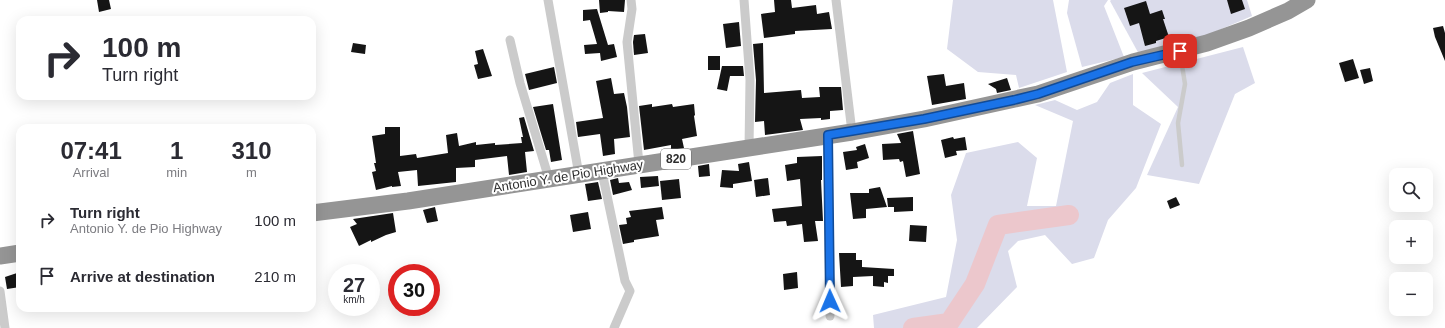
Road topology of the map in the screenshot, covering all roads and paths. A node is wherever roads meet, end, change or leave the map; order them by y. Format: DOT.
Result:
graph roads {
  1 [pos="548,0"];
  2 [pos="631,0"];
  3 [pos="744,0"];
  4 [pos="836,0"];
  5 [pos="1307,0"];
  6 [pos="510,40"];
  7 [pos="1180,51"];
  8 [pos="852,132"];
  9 [pos="828,135"];
  10 [pos="749,148"];
  11 [pos="639,164"];
  12 [pos="1182,165"];
  13 [pos="602,172"];
  14 [pos="579,175"];
  15 [pos="549,179"];
  16 [pos="316,212"];
  17 [pos="16,254"];
  18 [pos="0,256"];
  19 [pos="0,291"];
  20 [pos="830,316"];
  21 [pos="5,328"];
  22 [pos="614,328"];
  1 -- 14 [label="street"];
  2 -- 11 [label="street"];
  3 -- 10 [label="street"];
  4 -- 8 [label="street"];
  5 -- 7 [label="highway, Antonio Y. de Pio Highway / 820"];
  6 -- 15 [label="street"];
  7 -- 8 [label="highway, Antonio Y. de Pio Highway / 820"];
  7 -- 12 [label="lane"];
  8 -- 9 [label="highway, Antonio Y. de Pio Highway / 820"];
  9 -- 10 [label="highway, Antonio Y. de Pio Highway / 820"];
  9 -- 20 [label="street"];
  10 -- 11 [label="highway, Antonio Y. de Pio Highway / 820"];
  11 -- 13 [label="highway, Antonio Y. de Pio Highway / 820"];
  13 -- 14 [label="highway, Antonio Y. de Pio Highway / 820"];
  13 -- 22 [label="street"];
  14 -- 15 [label="highway, Antonio Y. de Pio Highway / 820"];
  15 -- 16 [label="highway, Antonio Y. de Pio Highway / 820"];
  17 -- 18 [label="highway"];
  19 -- 21 [label="street"];
}
